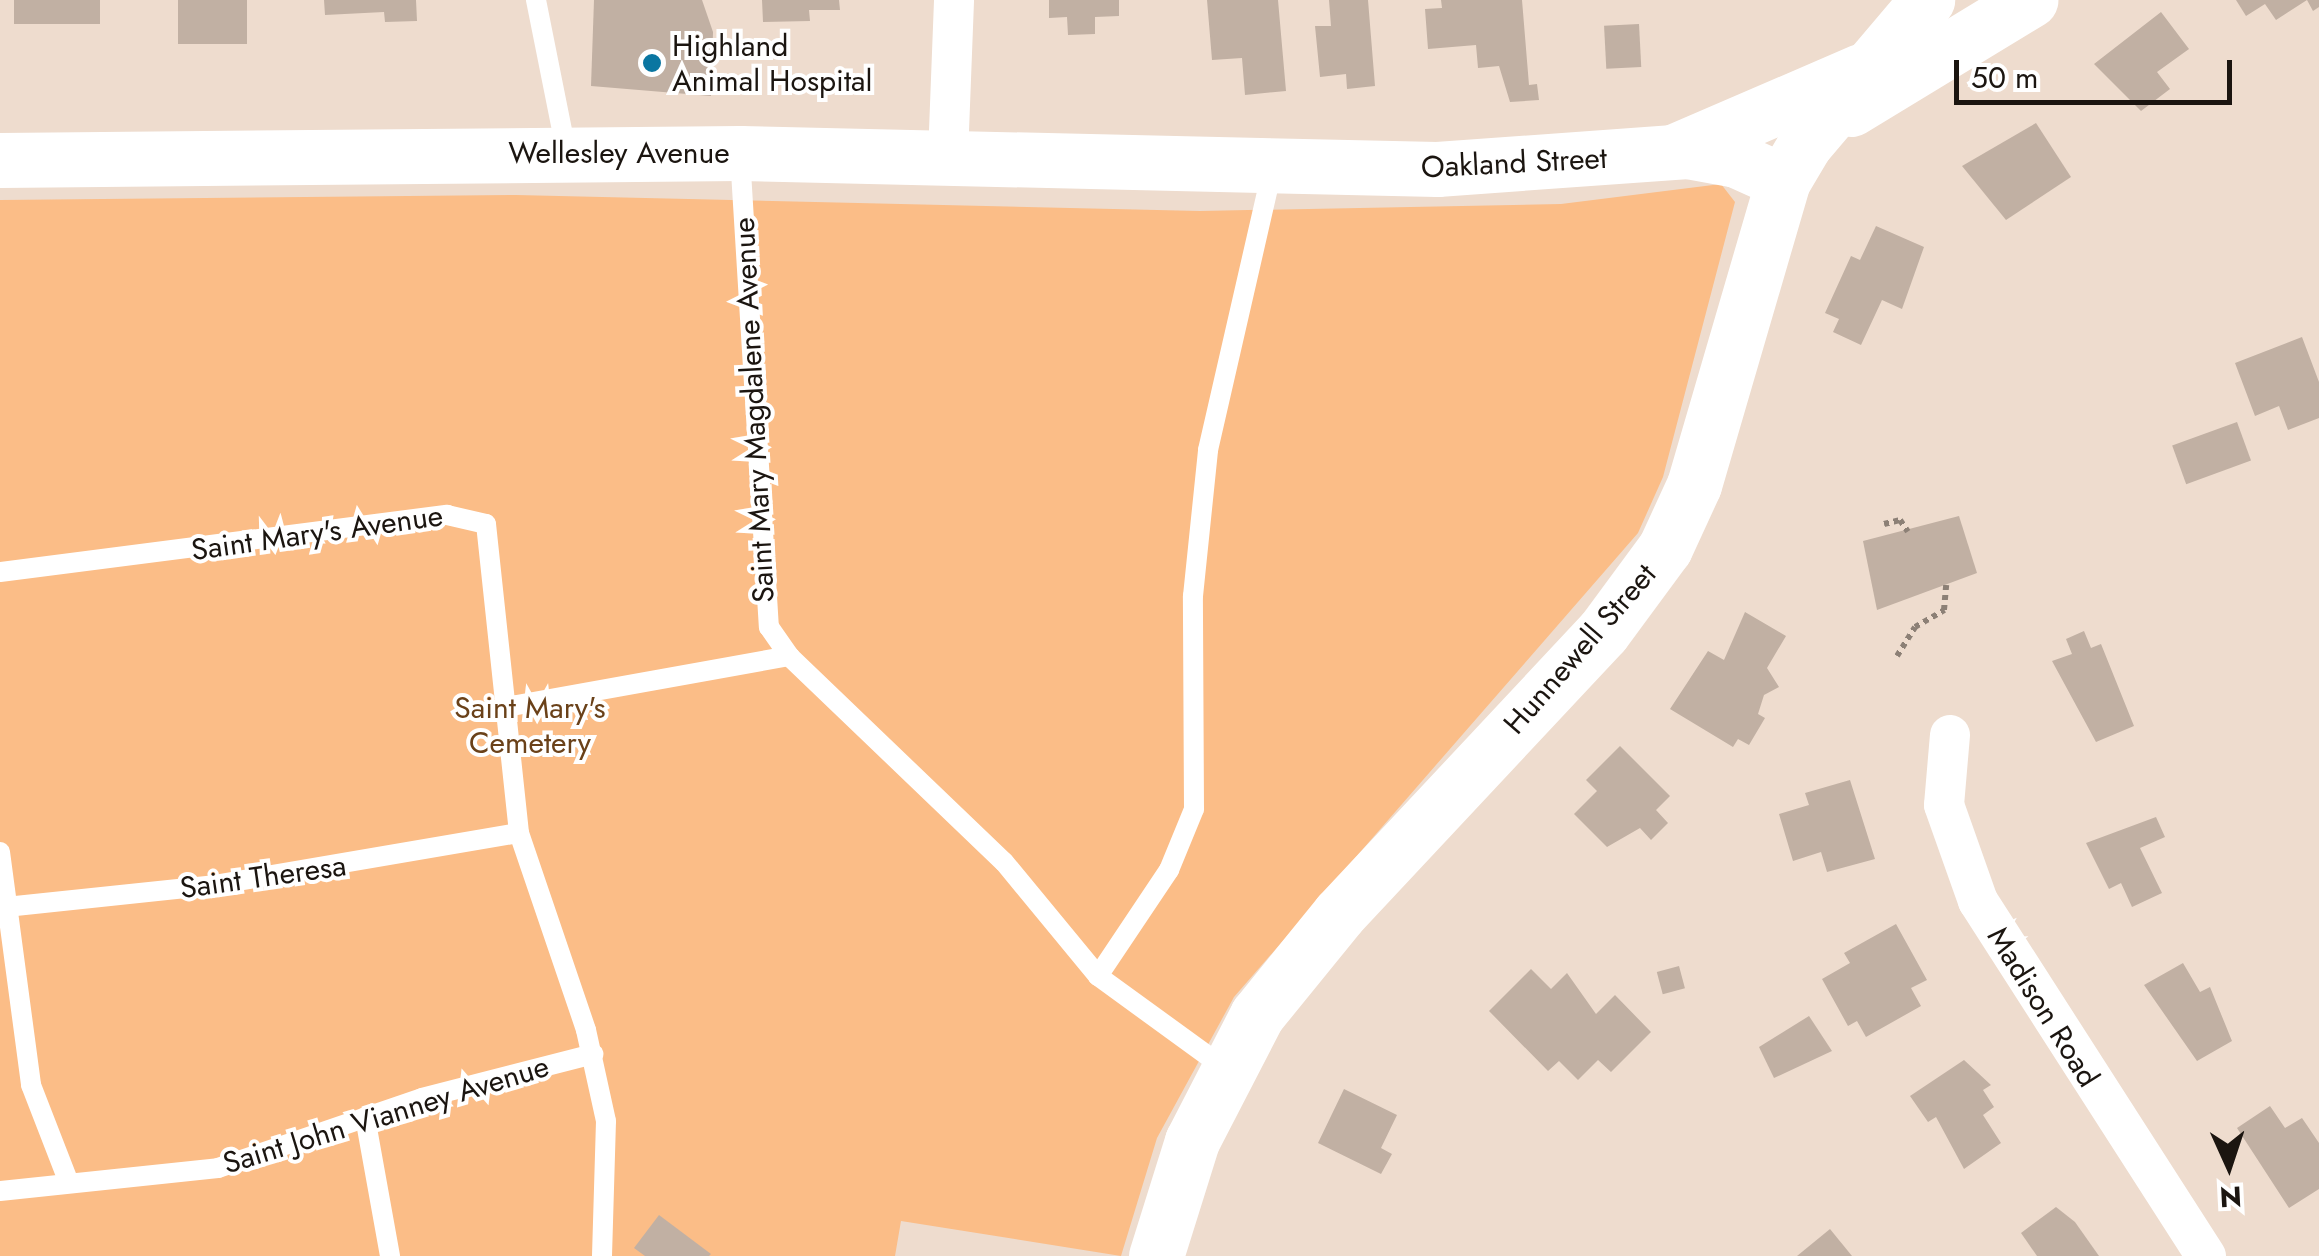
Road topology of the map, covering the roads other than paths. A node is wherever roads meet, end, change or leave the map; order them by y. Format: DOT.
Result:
graph roads {
  1 [pos="536,0"];
  2 [pos="954,0"];
  3 [pos="1927,0"];
  4 [pos="2030,0"];
  5 [pos="1868,68"];
  6 [pos="1818,128"];
  7 [pos="1675,151"];
  8 [pos="566,152"];
  9 [pos="740,153"];
  10 [pos="948,157"];
  11 [pos="0,160"];
  12 [pos="1256,167"];
  13 [pos="1783,180"];
  14 [pos="0,572"];
  15 [pos="789,656"];
  16 [pos="506,708"];
  17 [pos="1950,734"];
  18 [pos="518,833"];
  19 [pos="0,852"];
  20 [pos="6,906"];
  21 [pos="1098,976"];
  22 [pos="593,1054"];
  23 [pos="1226,1069"];
  24 [pos="365,1118"];
  25 [pos="69,1183"];
  26 [pos="0,1191"];
  27 [pos="390,1256"];
  28 [pos="602,1256"];
  29 [pos="1156,1256"];
  30 [pos="2206,1256"];
  1 -- 8 [label="lane"];
  2 -- 10 [label="street"];
  3 -- 5 [label="street, Hunnewell Street"];
  4 -- 6 [label="street"];
  5 -- 6 [label="street, Hunnewell Street"];
  5 -- 7 [label="street"];
  6 -- 13 [label="street, Hunnewell Street"];
  7 -- 12 [label="street, Oakland Street"];
  7 -- 13 [label="street, Oakland Street"];
  8 -- 9 [label="street, Wellesley Avenue"];
  8 -- 11 [label="street, Wellesley Avenue"];
  9 -- 10 [label="street, Wellesley Avenue"];
  9 -- 15 [label="lane, Saint Mary Magdalene Avenue"];
  10 -- 12 [label="street, Wellesley Avenue"];
  12 -- 21 [label="lane"];
  13 -- 23 [label="street, Hunnewell Street"];
  14 -- 16 [label="lane, Saint Mary's Avenue"];
  15 -- 16 [label="lane"];
  15 -- 21 [label="lane, Saint Mary Magdalene Avenue"];
  16 -- 18 [label="lane, Saint Mary's Avenue"];
  17 -- 30 [label="street, Madison Road"];
  18 -- 20 [label="lane, Saint Theresa"];
  18 -- 22 [label="lane, Saint Mary's Avenue"];
  19 -- 20 [label="lane"];
  20 -- 25 [label="lane"];
  21 -- 23 [label="lane, Saint Mary Magdalene Avenue"];
  22 -- 24 [label="lane, Saint John Vianney Avenue"];
  22 -- 28 [label="lane, Saint Mary's Avenue"];
  23 -- 29 [label="street, Hunnewell Street"];
  24 -- 25 [label="lane, Saint John Vianney Avenue"];
  24 -- 27 [label="lane"];
  25 -- 26 [label="lane, Saint John Vianney Avenue"];
}
